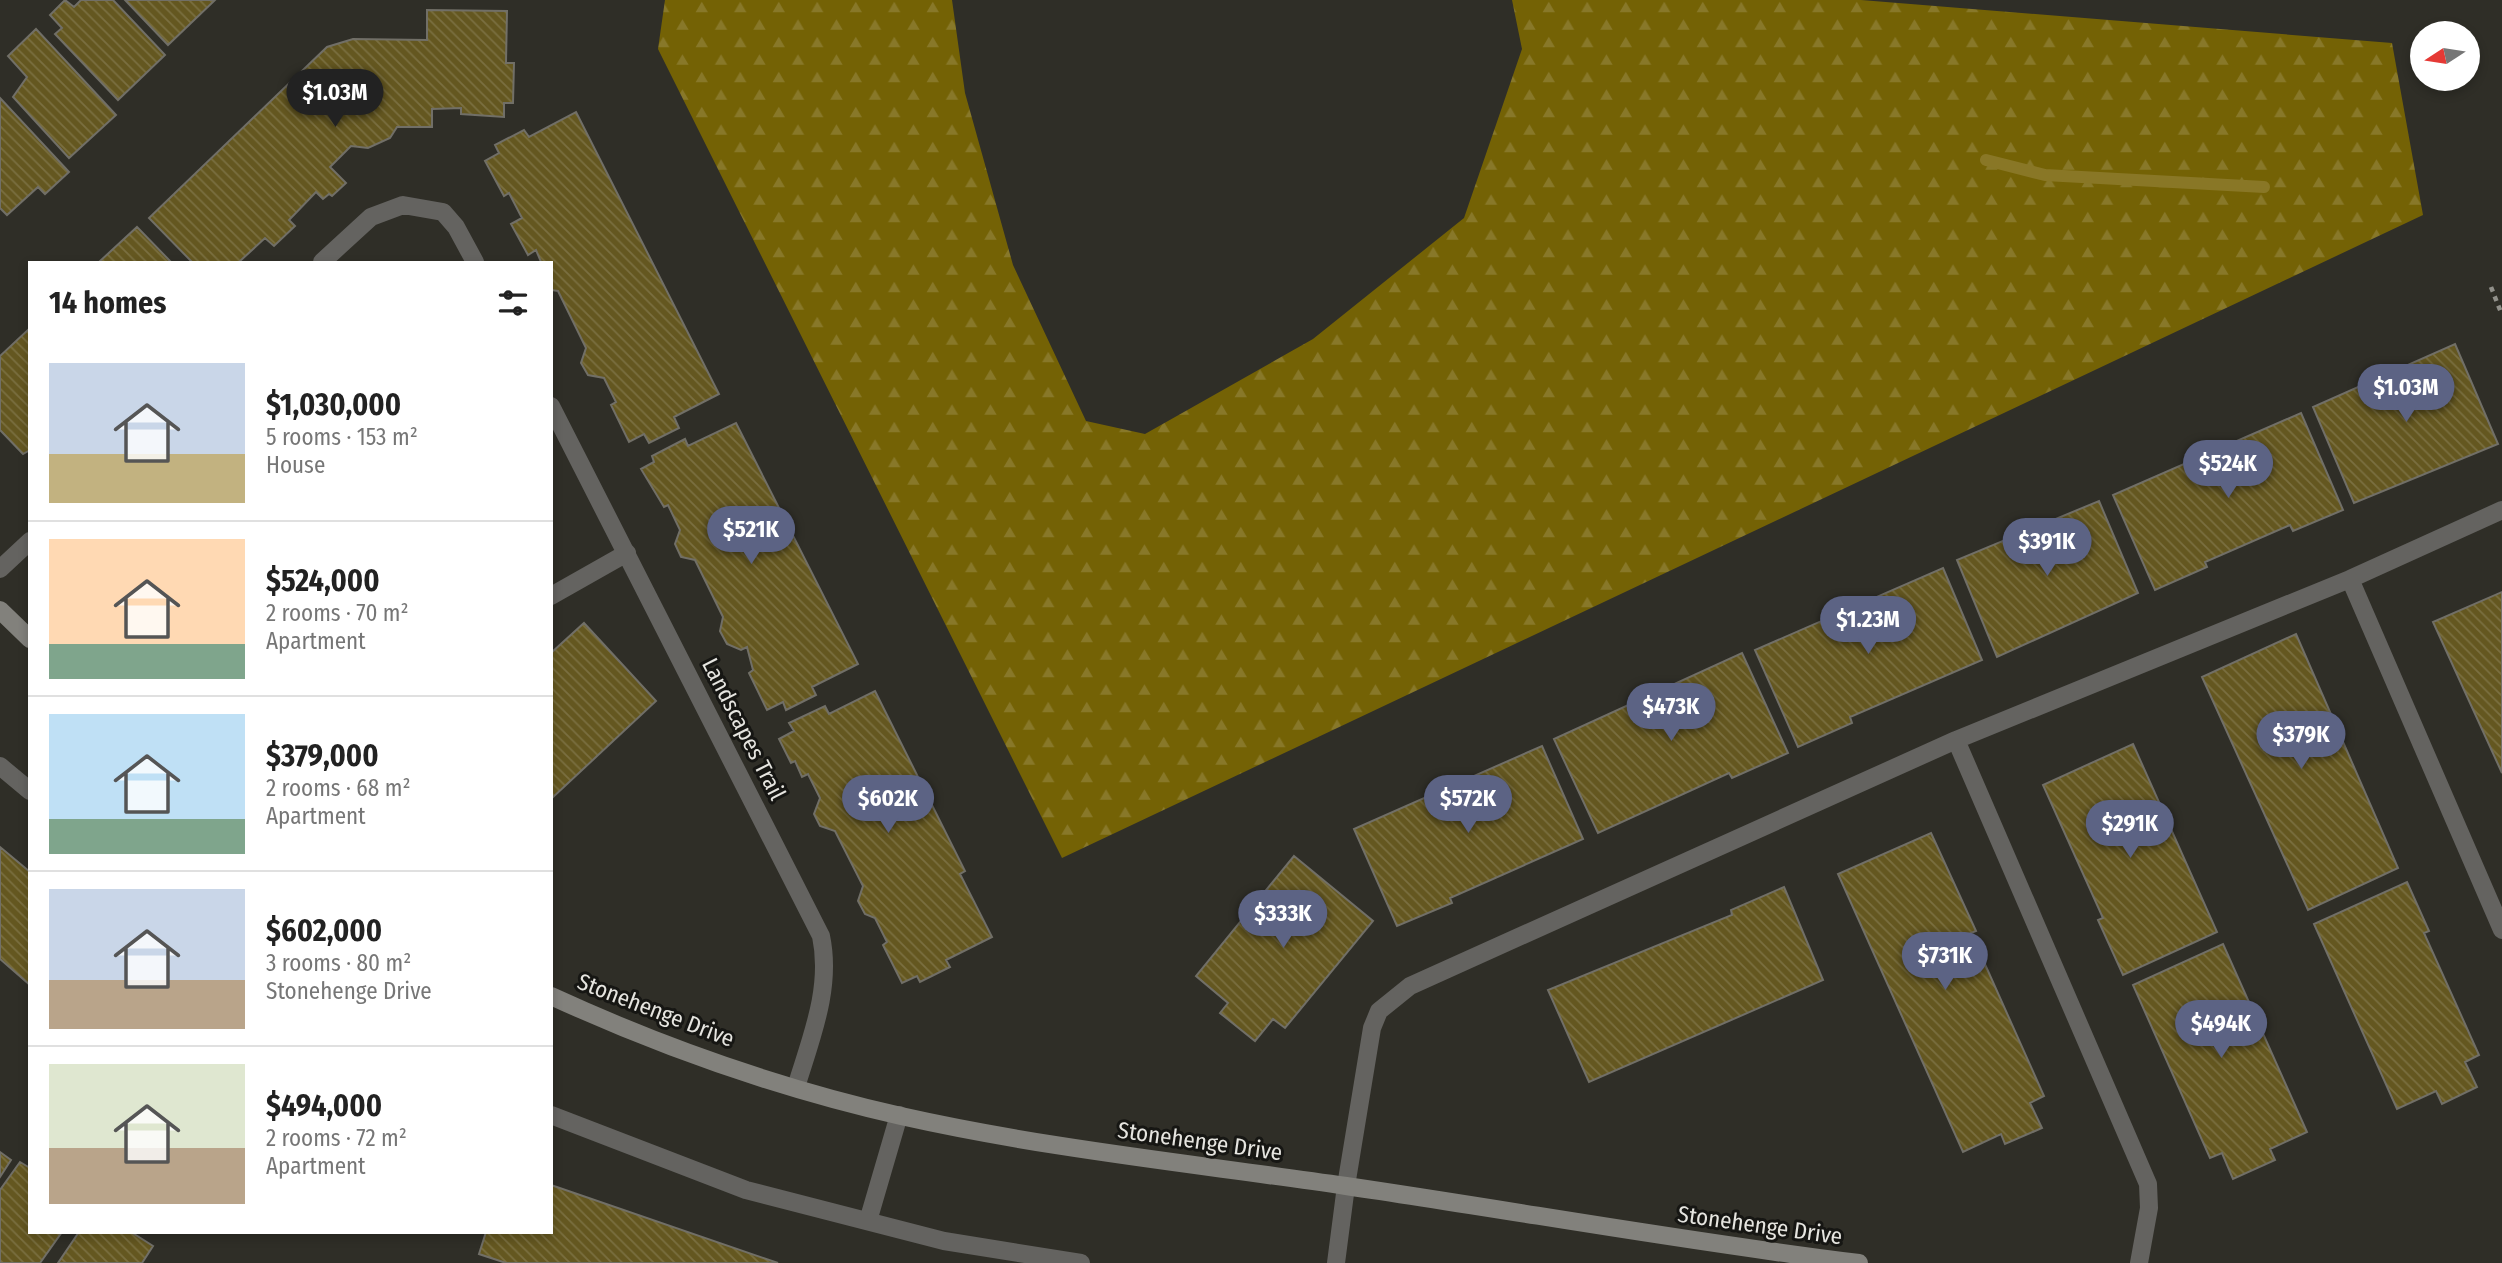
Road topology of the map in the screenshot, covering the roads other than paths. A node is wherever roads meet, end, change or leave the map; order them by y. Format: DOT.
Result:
graph roads {
  1 [pos="323,261"];
  2 [pos="474,261"];
  3 [pos="553,410"];
  4 [pos="2502,510"];
  5 [pos="28,543"];
  6 [pos="627,553"];
  7 [pos="0,569"];
  8 [pos="2350,579"];
  9 [pos="553,595"];
  10 [pos="0,610"];
  11 [pos="28,637"];
  12 [pos="1956,740"];
  13 [pos="0,766"];
  14 [pos="28,789"];
  15 [pos="2502,930"];
  16 [pos="553,997"];
  17 [pos="796,1087"];
  18 [pos="899,1115"];
  19 [pos="553,1116"];
  20 [pos="1346,1186"];
  21 [pos="868,1221"];
  22 [pos="1081,1263"];
  23 [pos="1336,1263"];
  24 [pos="1859,1263"];
  25 [pos="2138,1263"];
  1 -- 2 [label="street"];
  3 -- 6 [label="street, Landscapes Trail"];
  4 -- 8 [label="street"];
  5 -- 7 [label="street"];
  6 -- 9 [label="street"];
  6 -- 17 [label="street, Landscapes Trail"];
  8 -- 12 [label="street"];
  8 -- 15 [label="street"];
  10 -- 11 [label="street"];
  12 -- 20 [label="street"];
  12 -- 25 [label="street"];
  13 -- 14 [label="street"];
  16 -- 17 [label="street, Stonehenge Drive"];
  17 -- 18 [label="street, Stonehenge Drive"];
  18 -- 20 [label="street, Stonehenge Drive"];
  18 -- 21 [label="street"];
  19 -- 21 [label="street"];
  20 -- 23 [label="street"];
  20 -- 24 [label="street, Stonehenge Drive"];
  21 -- 22 [label="street"];
}
